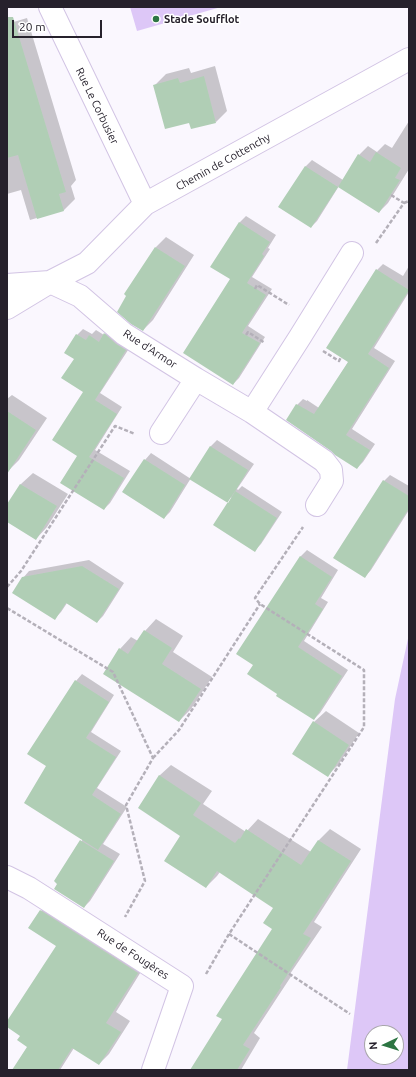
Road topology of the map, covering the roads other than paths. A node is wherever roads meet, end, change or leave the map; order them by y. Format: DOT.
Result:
graph roads {
  1 [pos="50,7"];
  2 [pos="409,59"];
  3 [pos="145,204"];
  4 [pos="352,253"];
  5 [pos="50,282"];
  6 [pos="7,285"];
  7 [pos="7,308"];
  8 [pos="196,379"];
  9 [pos="252,412"];
  10 [pos="161,434"];
  11 [pos="317,505"];
  12 [pos="7,877"];
  13 [pos="153,1070"];
  1 -- 3 [label="street, Rue Le Corbusier"];
  2 -- 3 [label="street, Chemin de Cottenchy"];
  3 -- 5 [label="street, Chemin de Cottenchy"];
  4 -- 9 [label="street"];
  5 -- 6 [label="street, Chemin de Cottenchy"];
  5 -- 7 [label="street, Chemin de Cottenchy"];
  5 -- 8 [label="street, Rue d'Armor"];
  8 -- 9 [label="street, Rue d'Armor"];
  8 -- 10 [label="street"];
  9 -- 11 [label="street, Rue d'Armor"];
  12 -- 13 [label="street, Rue de Fougères"];
}
